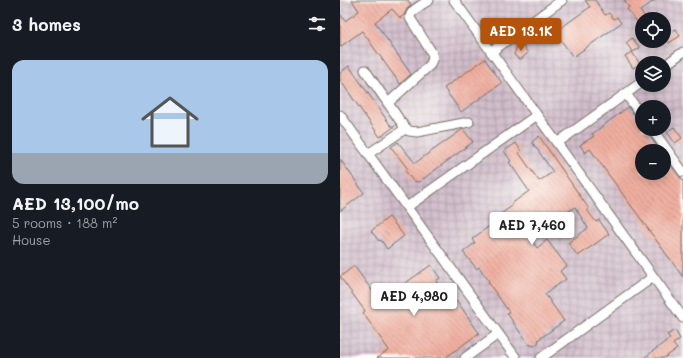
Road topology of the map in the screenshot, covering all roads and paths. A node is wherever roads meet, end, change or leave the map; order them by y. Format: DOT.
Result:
graph roads {
  1 [pos="429,0"];
  2 [pos="454,0"];
  3 [pos="562,0"];
  4 [pos="491,52"];
  5 [pos="683,52"];
  6 [pos="671,61"];
  7 [pos="365,70"];
  8 [pos="635,87"];
  9 [pos="626,94"];
  10 [pos="388,103"];
  11 [pos="635,106"];
  12 [pos="340,115"];
  13 [pos="537,115"];
  14 [pos="469,122"];
  15 [pos="405,129"];
  16 [pos="657,136"];
  17 [pos="557,143"];
  18 [pos="368,154"];
  19 [pos="683,172"];
  20 [pos="406,207"];
  21 [pos="653,277"];
  22 [pos="683,318"];
  23 [pos="498,334"];
  24 [pos="465,358"];
  25 [pos="516,358"];
  26 [pos="541,358"];
  1 -- 10 [label="lane"];
  2 -- 4 [label="lane"];
  3 -- 4 [label="lane"];
  4 -- 13 [label="lane"];
  5 -- 6 [label="lane"];
  7 -- 10 [label="lane"];
  8 -- 9 [label="lane"];
  9 -- 11 [label="lane"];
  9 -- 17 [label="lane"];
  10 -- 15 [label="lane"];
  12 -- 18 [label="lane"];
  13 -- 17 [label="lane"];
  13 -- 20 [label="lane"];
  14 -- 15 [label="lane"];
  15 -- 18 [label="lane"];
  16 -- 19 [label="lane"];
  17 -- 21 [label="lane"];
  18 -- 20 [label="lane"];
  20 -- 23 [label="lane"];
  21 -- 22 [label="lane"];
  21 -- 26 [label="lane"];
  23 -- 24 [label="lane"];
  23 -- 25 [label="lane"];
}
